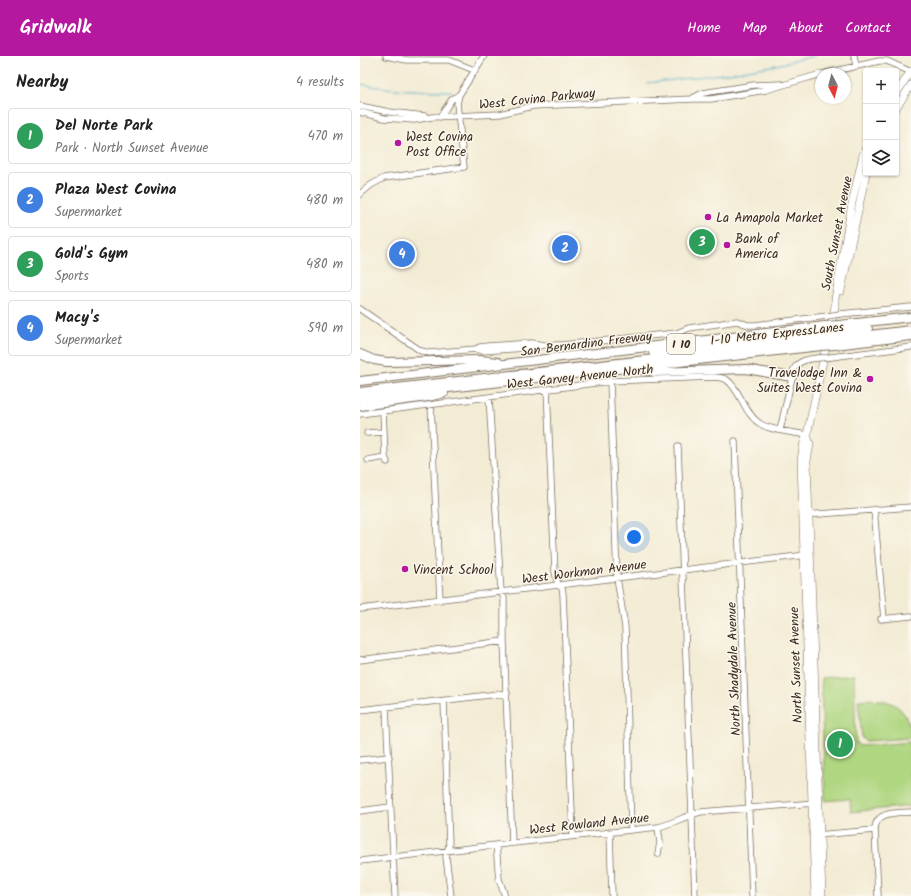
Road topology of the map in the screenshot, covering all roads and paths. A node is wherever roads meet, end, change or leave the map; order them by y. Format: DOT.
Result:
graph roads {
  1 [pos="386,56"];
  2 [pos="484,56"];
  3 [pos="854,56"];
  4 [pos="408,58"];
  5 [pos="856,66"];
  6 [pos="848,68"];
  7 [pos="474,70"];
  8 [pos="911,72"];
  9 [pos="815,76"];
  10 [pos="778,84"];
  11 [pos="785,84"];
  12 [pos="754,85"];
  13 [pos="911,85"];
  14 [pos="766,90"];
  15 [pos="899,90"];
  16 [pos="459,95"];
  17 [pos="718,98"];
  18 [pos="693,99"];
  19 [pos="899,104"];
  20 [pos="360,106"];
  21 [pos="360,112"];
  22 [pos="458,116"];
  23 [pos="432,117"];
  24 [pos="440,117"];
  25 [pos="863,155"];
  26 [pos="865,176"];
  27 [pos="360,194"];
  28 [pos="836,306"];
  29 [pos="911,307"];
  30 [pos="360,310"];
  31 [pos="911,317"];
  32 [pos="911,324"];
  33 [pos="911,330"];
  34 [pos="830,335"];
  35 [pos="911,336"];
  36 [pos="911,347"];
  37 [pos="360,354"];
  38 [pos="506,364"];
  39 [pos="632,367"];
  40 [pos="792,377"];
  41 [pos="360,381"];
  42 [pos="610,382"];
  43 [pos="481,384"];
  44 [pos="360,385"];
  45 [pos="548,389"];
  46 [pos="360,392"];
  47 [pos="489,397"];
  48 [pos="360,398"];
  49 [pos="431,405"];
  50 [pos="360,406"];
  51 [pos="383,411"];
  52 [pos="360,414"];
  53 [pos="780,430"];
  54 [pos="384,432"];
  55 [pos="367,433"];
  56 [pos="808,435"];
  57 [pos="735,441"];
  58 [pos="678,446"];
  59 [pos="368,460"];
  60 [pos="911,507"];
  61 [pos="874,510"];
  62 [pos="805,516"];
  63 [pos="807,555"];
  64 [pos="739,563"];
  65 [pos="682,570"];
  66 [pos="618,578"];
  67 [pos="558,585"];
  68 [pos="500,592"];
  69 [pos="440,600"];
  70 [pos="360,609"];
  71 [pos="911,616"];
  72 [pos="504,641"];
  73 [pos="360,660"];
  74 [pos="507,693"];
  75 [pos="444,701"];
  76 [pos="386,708"];
  77 [pos="360,710"];
  78 [pos="389,757"];
  79 [pos="360,760"];
  80 [pos="816,802"];
  81 [pos="390,807"];
  82 [pos="750,808"];
  83 [pos="360,811"];
  84 [pos="911,812"];
  85 [pos="692,814"];
  86 [pos="658,827"];
  87 [pos="631,830"];
  88 [pos="875,830"];
  89 [pos="610,832"];
  90 [pos="817,835"];
  91 [pos="573,836"];
  92 [pos="512,843"];
  93 [pos="496,845"];
  94 [pos="448,851"];
  95 [pos="658,854"];
  96 [pos="393,857"];
  97 [pos="360,862"];
  98 [pos="395,896"];
  99 [pos="451,896"];
  100 [pos="505,896"];
  101 [pos="612,896"];
  102 [pos="695,896"];
  103 [pos="752,896"];
  104 [pos="815,896"];
  105 [pos="822,896"];
  106 [pos="878,896"];
  1 -- 4 [label="street"];
  2 -- 7 [label="street"];
  3 -- 5 [label="street"];
  4 -- 7 [label="street"];
  5 -- 6 [label="street, West Covina Parkway"];
  5 -- 8 [label="street, West Covina Parkway"];
  7 -- 16 [label="street"];
  8 -- 15 [label="main road"];
  9 -- 11 [label="street, West Covina Parkway"];
  10 -- 11 [label="street, West Covina Parkway"];
  10 -- 12 [label="street, West Covina Parkway"];
  10 -- 14 [label="street"];
  11 -- 14 [label="street, West Covina Parkway"];
  12 -- 17 [label="street"];
  12 -- 18 [label="street, West Covina Parkway"];
  13 -- 19 [label="main road"];
  14 -- 17 [label="street, West Covina Parkway"];
  16 -- 22 [label="street"];
  16 -- 24 [label="street"];
  17 -- 18 [label="street, West Covina Parkway"];
  18 -- 22 [label="street, West Covina Parkway"];
  20 -- 23 [label="street, West Covina Parkway"];
  21 -- 23 [label="street, West Covina Parkway"];
  22 -- 24 [label="street, West Covina Parkway"];
  22 -- 27 [label="street"];
  23 -- 24 [label="street, West Covina Parkway"];
  25 -- 28 [label="main road, South Sunset Avenue"];
  26 -- 28 [label="main road, South Sunset Avenue"];
  28 -- 34 [label="main road, North Sunset Avenue"];
  29 -- 30 [label="street, bridge"];
  31 -- 34 [label="highway, San Bernardino Freeway / I 10"];
  32 -- 34 [label="highway, I-10 Metro ExpressLanes"];
  33 -- 34 [label="highway, I-10 Metro ExpressLanes"];
  34 -- 35 [label="highway, San Bernardino Freeway / I 10"];
  34 -- 38 [label="highway, San Bernardino Freeway / I 10"];
  34 -- 39 [label="highway, San Bernardino Freeway / I 10"];
  34 -- 44 [label="highway, I-10 Metro ExpressLanes"];
  34 -- 46 [label="highway, I-10 Metro ExpressLanes"];
  34 -- 56 [label="main road, North Sunset Avenue"];
  36 -- 40 [label="street, bridge"];
  37 -- 38 [label="highway"];
  38 -- 41 [label="highway, San Bernardino Freeway / I 10"];
  39 -- 40 [label="highway"];
  39 -- 43 [label="highway, San Bernardino Freeway / I 10"];
  40 -- 53 [label="street"];
  42 -- 45 [label="street, West Garvey Avenue North"];
  42 -- 53 [label="street, West Garvey Avenue North"];
  42 -- 66 [label="street"];
  43 -- 48 [label="highway, San Bernardino Freeway / I 10"];
  43 -- 50 [label="highway"];
  45 -- 47 [label="street, West Garvey Avenue North"];
  45 -- 67 [label="street"];
  47 -- 49 [label="street, West Garvey Avenue North"];
  47 -- 68 [label="street"];
  49 -- 51 [label="street, West Garvey Avenue North"];
  49 -- 69 [label="street"];
  51 -- 52 [label="street, West Garvey Avenue North"];
  51 -- 54 [label="street"];
  53 -- 56 [label="street, West Garvey Avenue North"];
  54 -- 55 [label="street"];
  54 -- 59 [label="street"];
  56 -- 62 [label="main road, North Sunset Avenue"];
  57 -- 64 [label="street, North Shadydale Avenue"];
  58 -- 65 [label="street"];
  60 -- 61 [label="street"];
  61 -- 62 [label="street"];
  61 -- 71 [label="street"];
  62 -- 63 [label="main road, North Sunset Avenue"];
  63 -- 64 [label="street, West Workman Avenue"];
  63 -- 80 [label="main road, North Sunset Avenue"];
  64 -- 65 [label="street, West Workman Avenue"];
  64 -- 82 [label="street, North Shadydale Avenue"];
  65 -- 66 [label="street, West Workman Avenue"];
  65 -- 85 [label="street"];
  66 -- 67 [label="street, West Workman Avenue"];
  66 -- 87 [label="street"];
  67 -- 68 [label="street, West Workman Avenue"];
  67 -- 91 [label="street"];
  68 -- 69 [label="street, West Workman Avenue"];
  68 -- 72 [label="street"];
  69 -- 70 [label="street, West Workman Avenue"];
  72 -- 73 [label="street"];
  72 -- 74 [label="street"];
  74 -- 75 [label="street"];
  74 -- 92 [label="street"];
  75 -- 76 [label="street"];
  75 -- 94 [label="street"];
  76 -- 77 [label="street"];
  76 -- 78 [label="street"];
  78 -- 79 [label="street"];
  78 -- 81 [label="street"];
  80 -- 82 [label="street, West Rowland Avenue"];
  80 -- 90 [label="main road, North Sunset Avenue"];
  81 -- 83 [label="street"];
  81 -- 96 [label="street"];
  82 -- 85 [label="street, West Rowland Avenue"];
  82 -- 103 [label="street, North Shadydale Avenue"];
  84 -- 88 [label="street"];
  85 -- 86 [label="street, West Rowland Avenue"];
  85 -- 102 [label="street"];
  86 -- 87 [label="street, West Rowland Avenue"];
  86 -- 95 [label="street"];
  87 -- 89 [label="street, West Rowland Avenue"];
  88 -- 90 [label="street"];
  88 -- 106 [label="street"];
  89 -- 91 [label="street, West Rowland Avenue"];
  89 -- 101 [label="street"];
  90 -- 104 [label="main road, North Sunset Avenue"];
  90 -- 105 [label="main road, North Sunset Avenue"];
  91 -- 92 [label="street, West Rowland Avenue"];
  92 -- 93 [label="street, West Rowland Avenue"];
  93 -- 94 [label="street, West Rowland Avenue"];
  93 -- 100 [label="street"];
  94 -- 96 [label="street, West Rowland Avenue"];
  94 -- 99 [label="street"];
  96 -- 97 [label="street, West Rowland Avenue"];
  96 -- 98 [label="street"];
}
